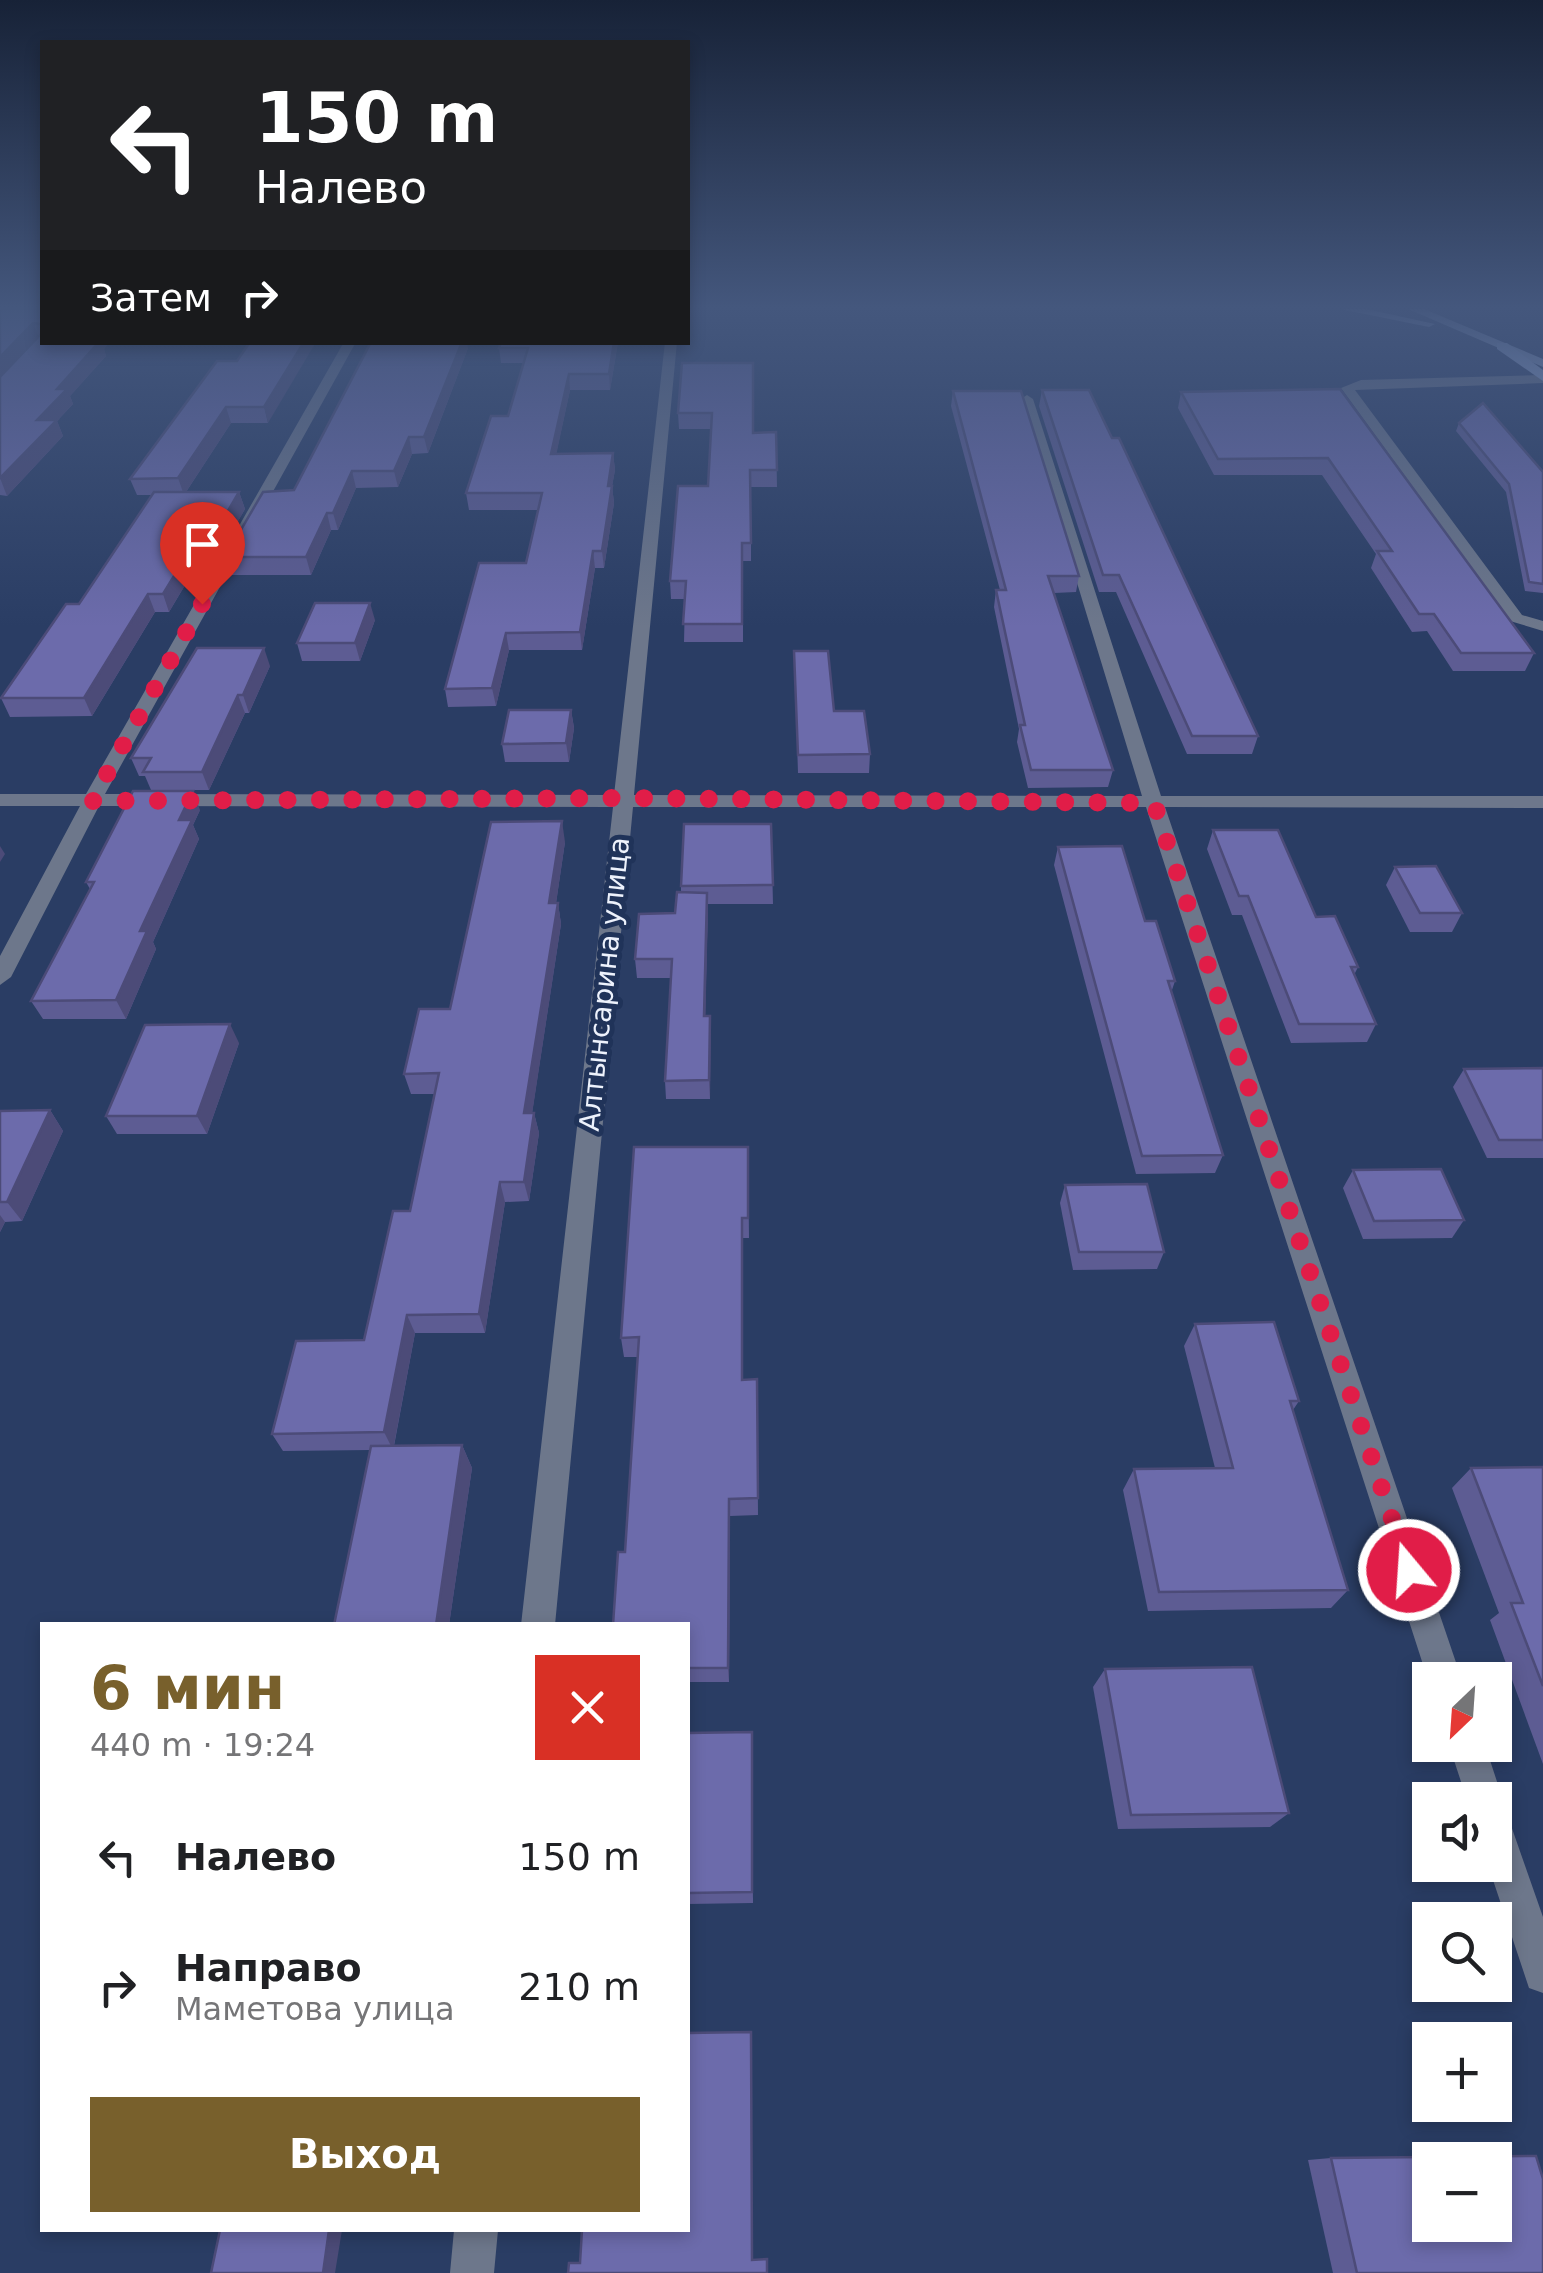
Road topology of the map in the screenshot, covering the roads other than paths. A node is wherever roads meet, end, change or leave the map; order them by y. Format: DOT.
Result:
graph roads {
  1 [pos="309,415"];
  2 [pos="663,415"];
  3 [pos="1032,415"];
  4 [pos="1368,415"];
  5 [pos="1543,626"];
  6 [pos="624,798"];
  7 [pos="0,800"];
  8 [pos="92,801"];
  9 [pos="1543,802"];
  10 [pos="1154,803"];
  11 [pos="0,977"];
  12 [pos="538,1622"];
  13 [pos="1439,1662"];
  14 [pos="1512,1881"];
  15 [pos="1543,1974"];
  16 [pos="476,2232"];
  17 [pos="472,2273"];
  1 -- 8 [label="street"];
  2 -- 6 [label="street, Алтынсарина улица"];
  3 -- 10 [label="street"];
  4 -- 5 [label="street"];
  6 -- 8 [label="street"];
  6 -- 10 [label="street"];
  6 -- 12 [label="street, Алтынсарина улица"];
  7 -- 8 [label="street"];
  8 -- 11 [label="street"];
  9 -- 10 [label="street"];
  10 -- 13 [label="street"];
  14 -- 15 [label="street"];
  16 -- 17 [label="street"];
}
